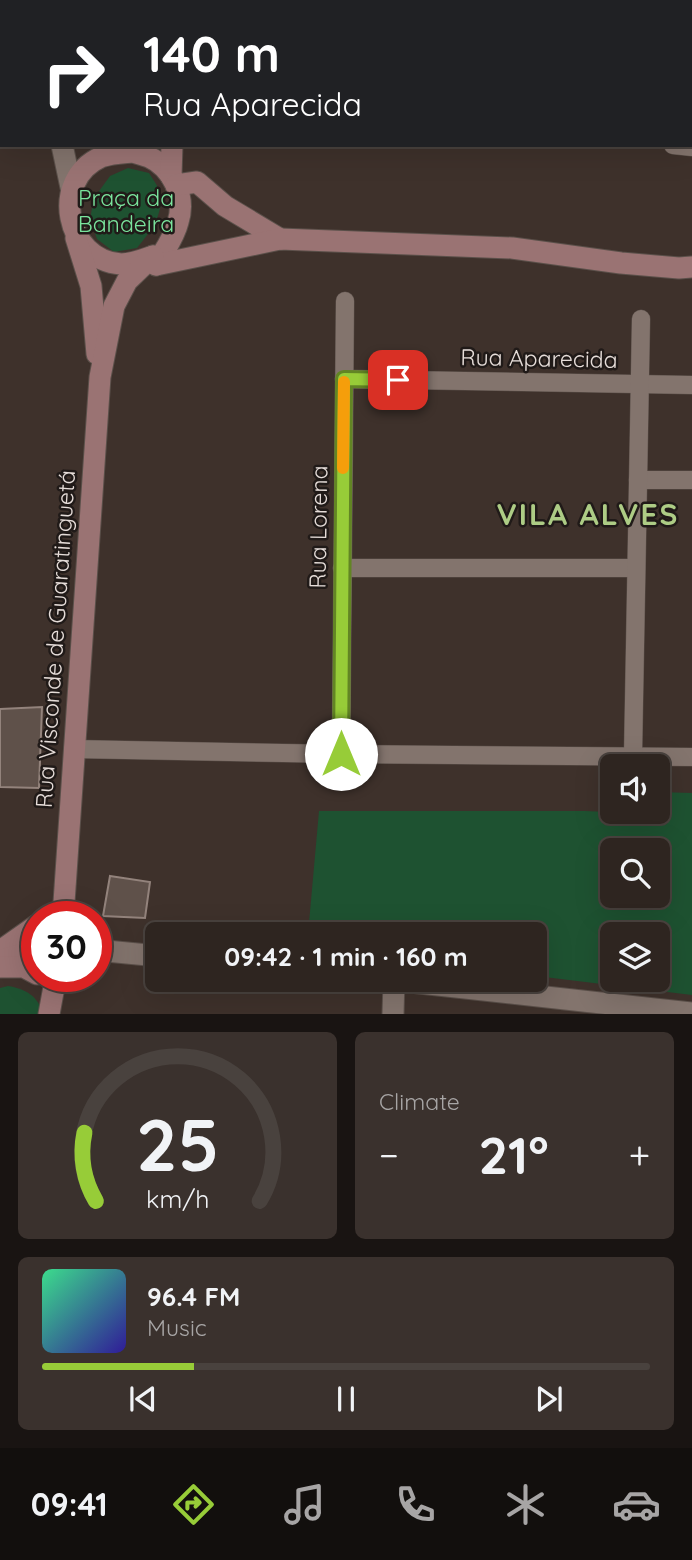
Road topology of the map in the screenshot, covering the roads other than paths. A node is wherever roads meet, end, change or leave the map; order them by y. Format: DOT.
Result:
graph roads {
  1 [pos="62,147"];
  2 [pos="172,147"];
  3 [pos="145,151"];
  4 [pos="103,152"];
  5 [pos="173,180"];
  6 [pos="72,192"];
  7 [pos="72,224"];
  8 [pos="280,239"];
  9 [pos="154,261"];
  10 [pos="685,267"];
  11 [pos="345,301"];
  12 [pos="641,319"];
  13 [pos="100,377"];
  14 [pos="344,379"];
  15 [pos="640,384"];
  16 [pos="692,385"];
  17 [pos="638,480"];
  18 [pos="692,480"];
  19 [pos="342,568"];
  20 [pos="636,568"];
  21 [pos="73,749"];
  22 [pos="341,754"];
  23 [pos="633,754"];
  24 [pos="600,756"];
  25 [pos="670,757"];
  26 [pos="692,757"];
  27 [pos="59,901"];
  28 [pos="21,936"];
  29 [pos="0,951"];
  30 [pos="112,952"];
  31 [pos="21,955"];
  32 [pos="145,955"];
  33 [pos="0,961"];
  34 [pos="0,967"];
  35 [pos="21,968"];
  36 [pos="49,992"];
  37 [pos="54,992"];
  38 [pos="393,992"];
  39 [pos="497,992"];
  40 [pos="50,1011"];
  41 [pos="678,1013"];
  42 [pos="393,1014"];
  1 -- 6 [label="street"];
  2 -- 5 [label="main road"];
  3 -- 4 [label="main road"];
  3 -- 5 [label="main road"];
  4 -- 6 [label="main road"];
  5 -- 8 [label="main road"];
  5 -- 9 [label="main road"];
  6 -- 7 [label="main road"];
  7 -- 9 [label="main road"];
  7 -- 13 [label="main road, Rua Visconde de Guaratinguetá"];
  8 -- 9 [label="main road"];
  8 -- 10 [label="main road"];
  9 -- 13 [label="main road, Rua Visconde de Guaratinguetá"];
  11 -- 14 [label="street, Rua Lorena"];
  12 -- 15 [label="street"];
  13 -- 21 [label="main road, Rua Visconde de Guaratinguetá"];
  14 -- 15 [label="street, Rua Aparecida"];
  14 -- 19 [label="street, Rua Lorena"];
  15 -- 16 [label="street, Rua Aparecida"];
  15 -- 17 [label="street"];
  17 -- 18 [label="street"];
  17 -- 20 [label="street"];
  19 -- 20 [label="street"];
  19 -- 22 [label="street, Rua Lorena"];
  20 -- 23 [label="street"];
  21 -- 22 [label="street"];
  21 -- 27 [label="main road, Rua Visconde de Guaratinguetá"];
  22 -- 24 [label="street"];
  25 -- 26 [label="street"];
  28 -- 29 [label="main road"];
  30 -- 32 [label="street"];
  31 -- 33 [label="main road"];
  34 -- 35 [label="main road"];
  36 -- 40 [label="main road"];
  37 -- 40 [label="main road"];
  38 -- 42 [label="street"];
  39 -- 41 [label="street"];
}
